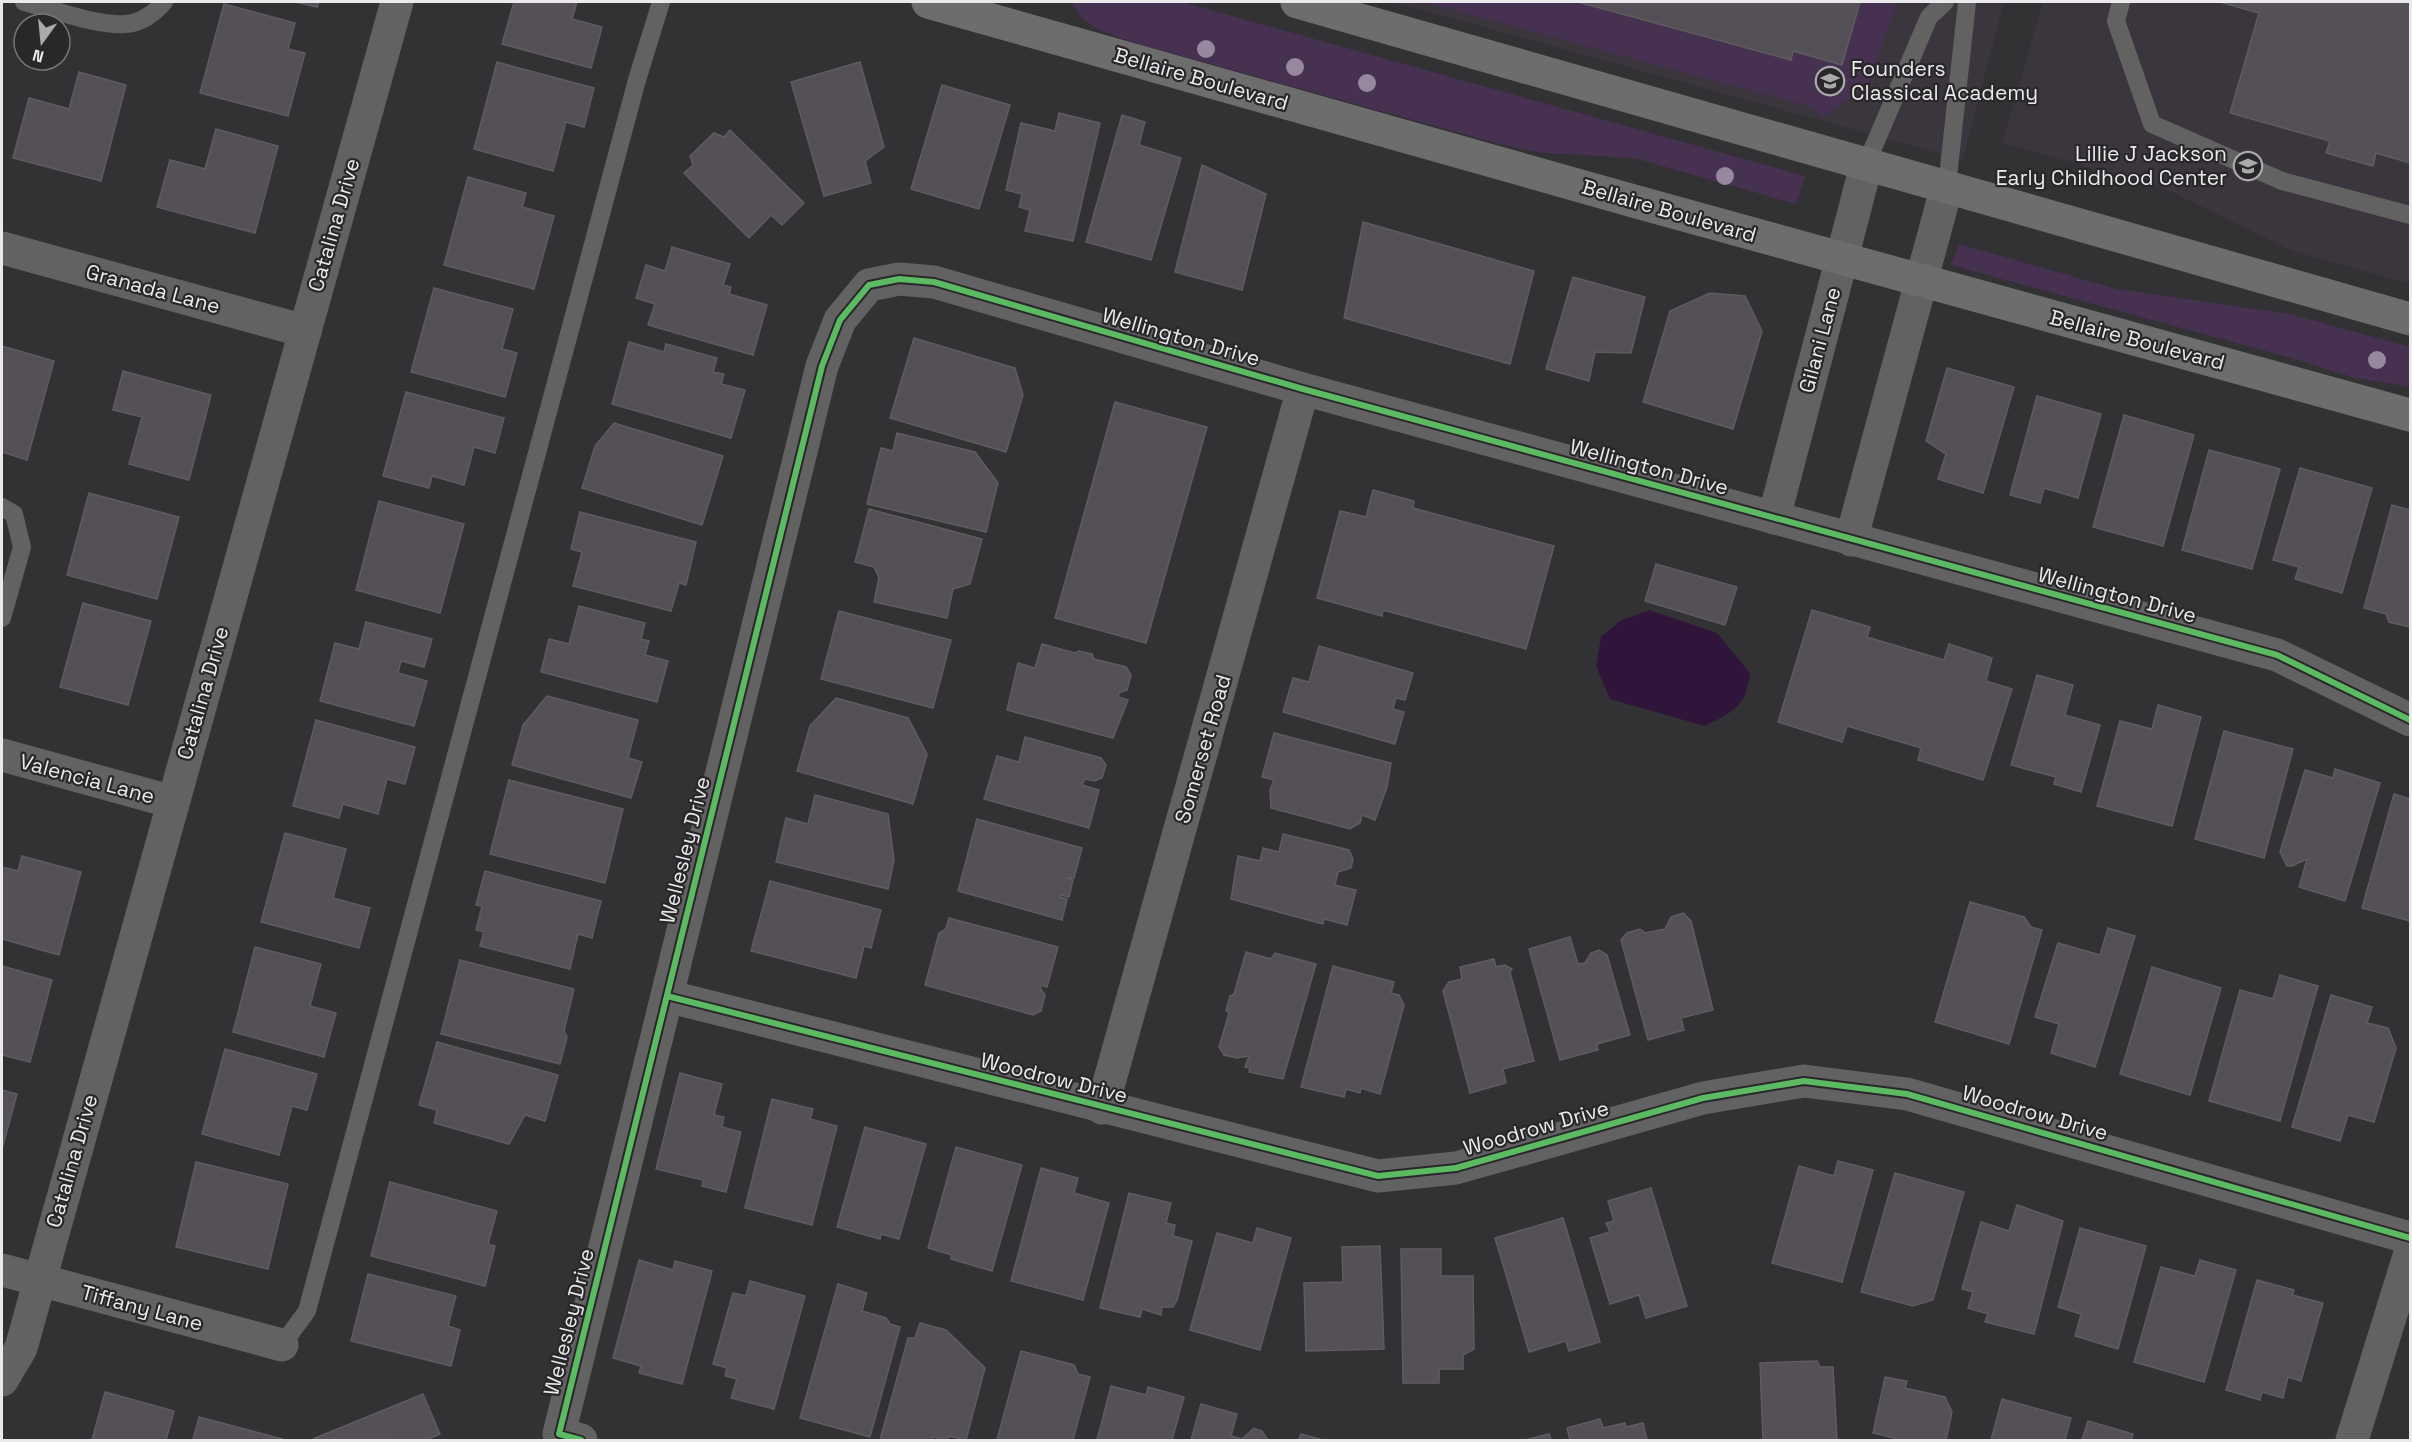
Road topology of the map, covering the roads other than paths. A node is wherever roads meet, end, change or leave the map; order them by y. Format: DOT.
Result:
graph roads {
  1 [pos="24,2"];
  2 [pos="164,2"];
  3 [pos="397,2"];
  4 [pos="661,2"];
  5 [pos="928,2"];
  6 [pos="1297,2"];
  7 [pos="1945,2"];
  8 [pos="1967,2"];
  9 [pos="2121,2"];
  10 [pos="1006,12"];
  11 [pos="1867,162"];
  12 [pos="1947,186"];
  13 [pos="2410,215"];
  14 [pos="2,248"];
  15 [pos="1841,259"];
  16 [pos="1921,281"];
  17 [pos="869,285"];
  18 [pos="2410,319"];
  19 [pos="305,331"];
  20 [pos="1303,389"];
  21 [pos="2410,415"];
  22 [pos="2,507"];
  23 [pos="1774,518"];
  24 [pos="1851,540"];
  25 [pos="2,618"];
  26 [pos="2410,720"];
  27 [pos="2,755"];
  28 [pos="173,802"];
  29 [pos="667,996"];
  30 [pos="1102,1108"];
  31 [pos="2410,1239"];
  32 [pos="2410,1253"];
  33 [pos="2,1270"];
  34 [pos="39,1280"];
  35 [pos="282,1345"];
  36 [pos="2,1380"];
  37 [pos="570,1437"];
  38 [pos="2352,1440"];
  1 -- 2 [label="lane"];
  3 -- 19 [label="street, Catalina Drive"];
  4 -- 35 [label="lane"];
  5 -- 10 [label="main road, Bellaire Boulevard"];
  6 -- 11 [label="main road"];
  7 -- 11 [label="lane"];
  8 -- 12 [label="lane"];
  9 -- 13 [label="lane"];
  10 -- 15 [label="main road, Bellaire Boulevard"];
  11 -- 12 [label="main road"];
  11 -- 15 [label="street, Gilani Lane"];
  12 -- 16 [label="street"];
  12 -- 18 [label="main road"];
  14 -- 19 [label="street, Granada Lane"];
  15 -- 16 [label="main road, Bellaire Boulevard"];
  15 -- 23 [label="street, Gilani Lane"];
  16 -- 21 [label="main road, Bellaire Boulevard"];
  16 -- 24 [label="street"];
  17 -- 20 [label="street, Wellington Drive"];
  17 -- 29 [label="street, Wellesley Drive"];
  19 -- 28 [label="street, Catalina Drive"];
  20 -- 23 [label="street, Wellington Drive"];
  20 -- 30 [label="street, Somerset Road"];
  22 -- 25 [label="lane"];
  23 -- 24 [label="street, Wellington Drive"];
  24 -- 26 [label="street, Wellington Drive"];
  27 -- 28 [label="street, Valencia Lane"];
  28 -- 34 [label="street, Catalina Drive"];
  29 -- 30 [label="street, Woodrow Drive"];
  29 -- 37 [label="street, Wellesley Drive"];
  30 -- 31 [label="street, Woodrow Drive"];
  32 -- 38 [label="street"];
  33 -- 34 [label="street, Tiffany Lane"];
  34 -- 35 [label="street, Tiffany Lane"];
  34 -- 36 [label="street, Catalina Drive"];
}
